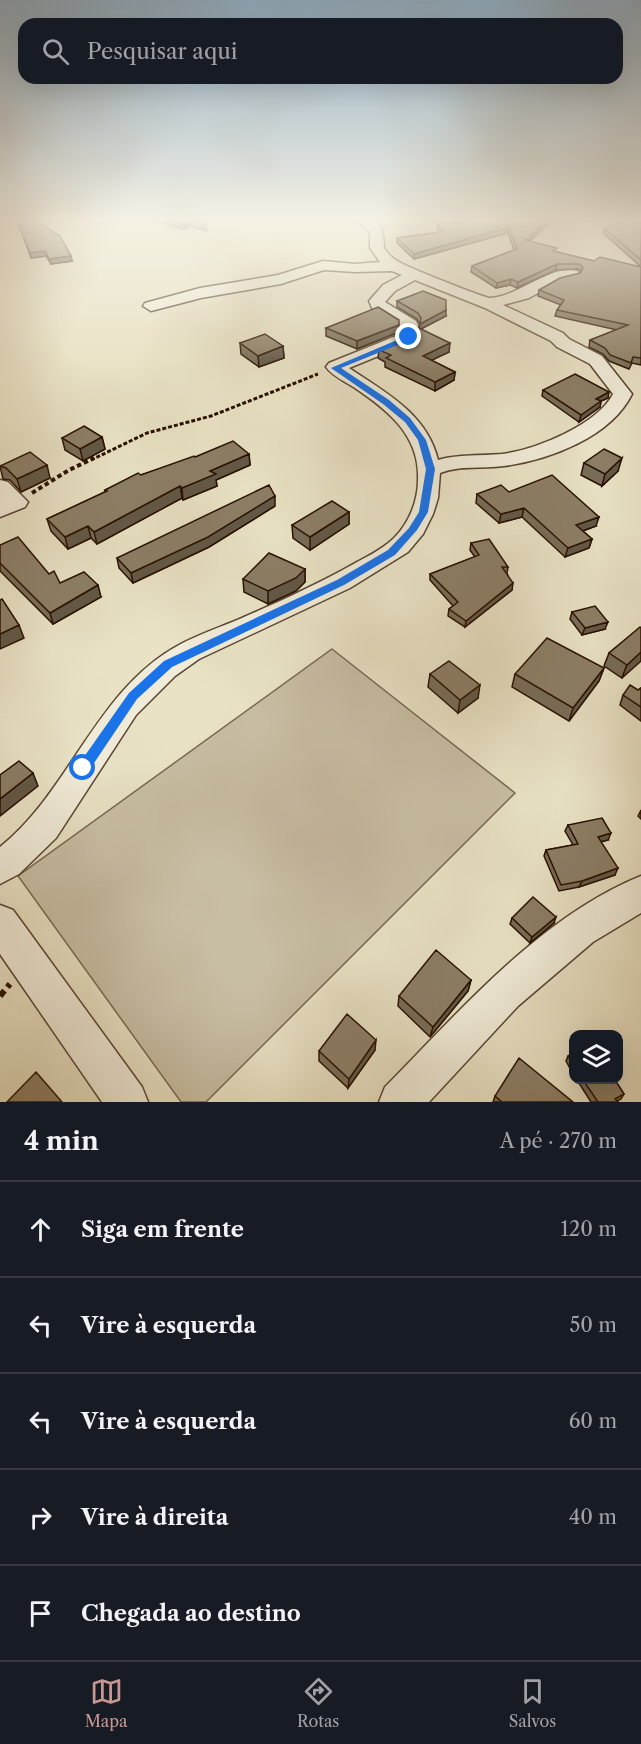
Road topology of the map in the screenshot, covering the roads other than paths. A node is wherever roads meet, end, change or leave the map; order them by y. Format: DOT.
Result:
graph roads {
  1 [pos="310,269"];
  2 [pos="403,269"];
  3 [pos="414,274"];
  4 [pos="572,274"];
  5 [pos="491,305"];
  6 [pos="152,306"];
  7 [pos="431,469"];
  8 [pos="0,487"];
  9 [pos="9,506"];
  10 [pos="0,868"];
  11 [pos="641,893"];
  12 [pos="0,922"];
  13 [pos="127,1102"];
  14 [pos="400,1102"];
  1 -- 6 [label="street"];
  2 -- 3 [label="street"];
  3 -- 5 [label="street"];
  3 -- 7 [label="street"];
  4 -- 5 [label="street"];
  5 -- 7 [label="street"];
  7 -- 10 [label="street"];
  8 -- 9 [label="street"];
  11 -- 14 [label="street"];
  12 -- 13 [label="street"];
}
